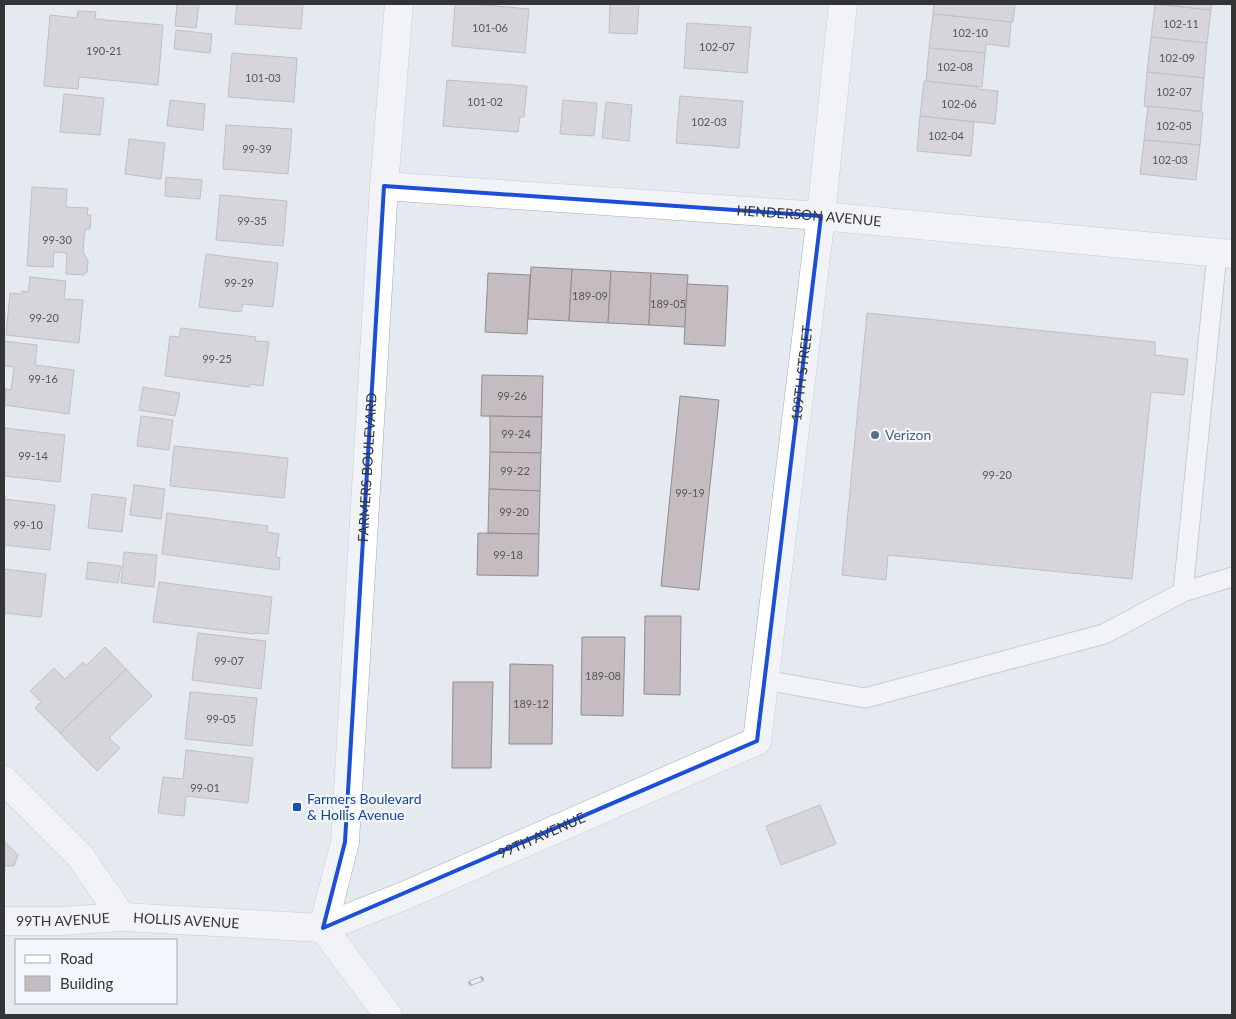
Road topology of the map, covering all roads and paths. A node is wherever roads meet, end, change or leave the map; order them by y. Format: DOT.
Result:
graph roads {
  1 [pos="399,4"];
  2 [pos="842,4"];
  3 [pos="384,186"];
  4 [pos="821,216"];
  5 [pos="1225,253"];
  6 [pos="1232,577"];
  7 [pos="1184,592"];
  8 [pos="765,680"];
  9 [pos="758,741"];
  10 [pos="4,780"];
  11 [pos="122,917"];
  12 [pos="4,921"];
  13 [pos="323,928"];
  14 [pos="388,1015"];
  1 -- 3 [label="street, FARMERS BOULEVARD"];
  2 -- 4 [label="street, 189TH STREET"];
  3 -- 4 [label="street, HENDERSON AVENUE"];
  3 -- 13 [label="street, FARMERS BOULEVARD"];
  4 -- 5 [label="street, HENDERSON AVENUE"];
  4 -- 8 [label="street, 189TH STREET"];
  5 -- 7 [label="lane"];
  6 -- 7 [label="lane"];
  7 -- 8 [label="lane"];
  8 -- 9 [label="street, 189TH STREET"];
  9 -- 13 [label="street, 99TH AVENUE"];
  10 -- 11 [label="street, HOLLIS AVENUE"];
  11 -- 12 [label="street, 99TH AVENUE"];
  11 -- 13 [label="street, HOLLIS AVENUE"];
  13 -- 14 [label="street"];
}
